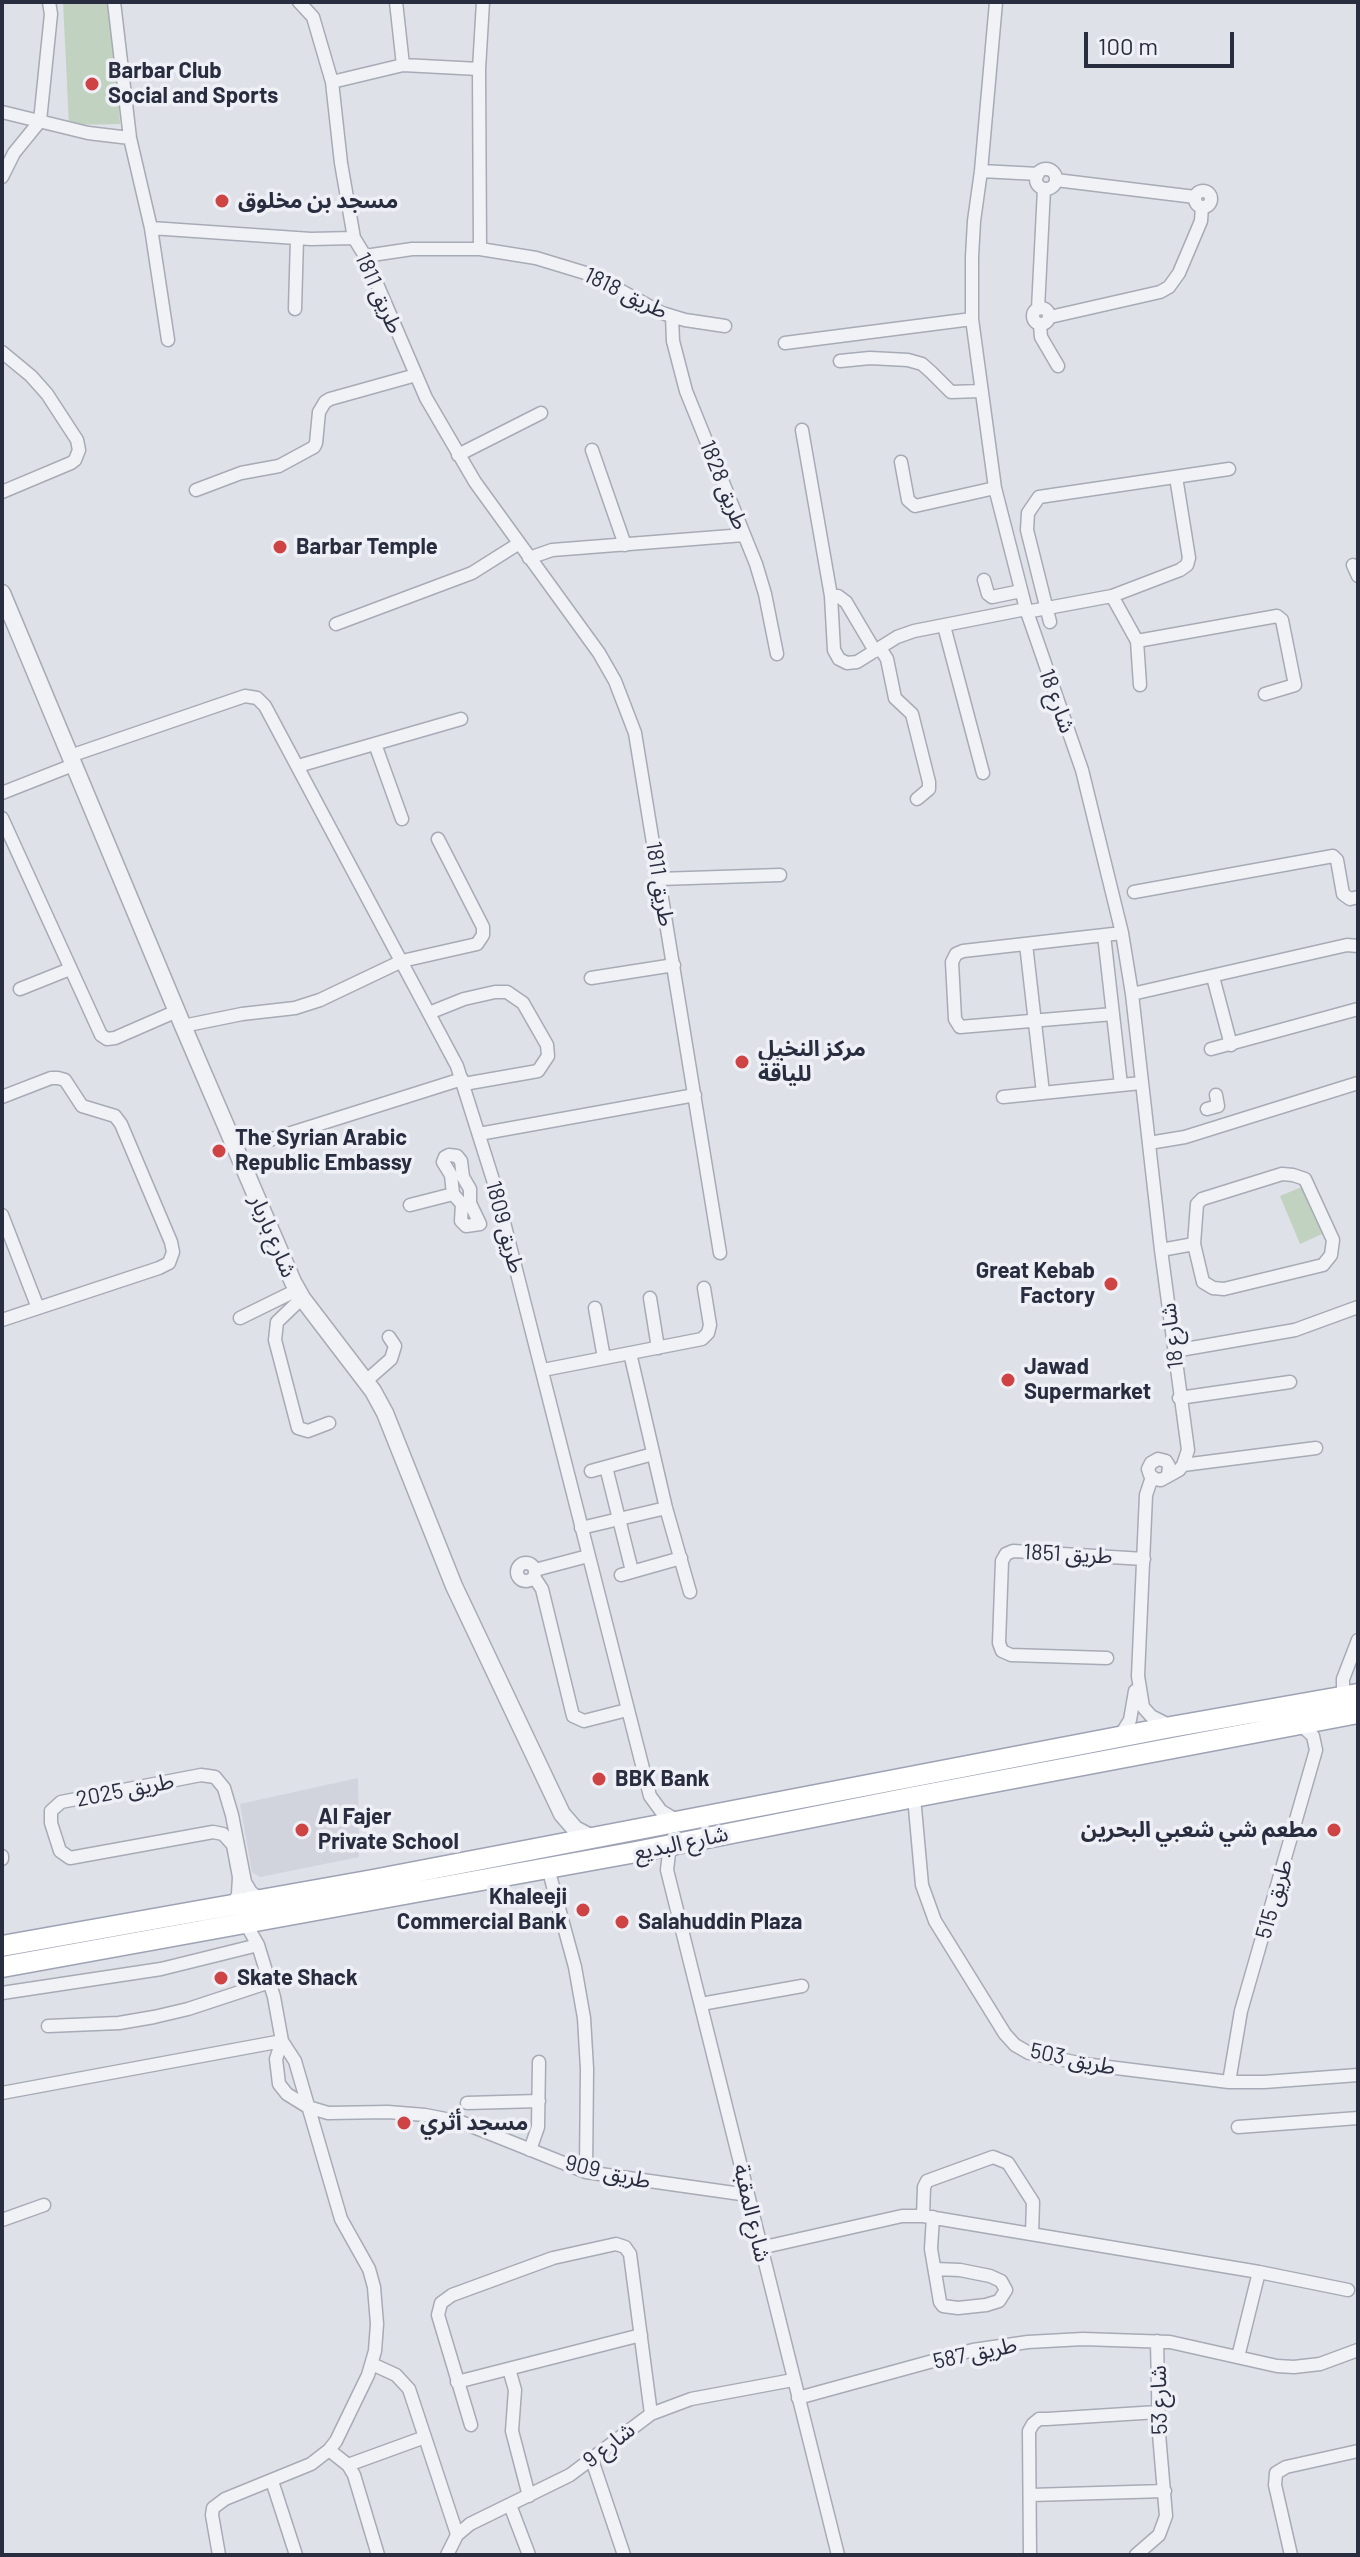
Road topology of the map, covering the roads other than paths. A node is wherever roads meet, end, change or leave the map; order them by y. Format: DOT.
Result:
graph roads {
  1 [pos="49,2"];
  2 [pos="114,2"];
  3 [pos="299,2"];
  4 [pos="396,2"];
  5 [pos="483,2"];
  6 [pos="996,2"];
  7 [pos="403,65"];
  8 [pos="479,69"];
  9 [pos="332,82"];
  10 [pos="2,112"];
  11 [pos="40,121"];
  12 [pos="130,138"];
  13 [pos="981,175"];
  14 [pos="2,177"];
  15 [pos="1039,181"];
  16 [pos="151,228"];
  17 [pos="297,238"];
  18 [pos="354,238"];
  19 [pos="480,249"];
  20 [pos="365,256"];
  21 [pos="295,309"];
  22 [pos="672,316"];
  23 [pos="972,319"];
  24 [pos="1045,321"];
  25 [pos="725,326"];
  26 [pos="168,340"];
  27 [pos="785,343"];
  28 [pos="3,357"];
  29 [pos="840,361"];
  30 [pos="1058,366"];
  31 [pos="416,375"];
  32 [pos="981,391"];
  33 [pos="541,413"];
  34 [pos="802,430"];
  35 [pos="592,450"];
  36 [pos="458,455"];
  37 [pos="901,462"];
  38 [pos="1229,469"];
  39 [pos="1176,477"];
  40 [pos="995,488"];
  41 [pos="196,490"];
  42 [pos="2,492"];
  43 [pos="744,535"];
  44 [pos="518,544"];
  45 [pos="625,545"];
  46 [pos="529,558"];
  47 [pos="984,580"];
  48 [pos="1021,591"];
  49 [pos="2,593"];
  50 [pos="831,596"];
  51 [pos="1112,596"];
  52 [pos="1046,608"];
  53 [pos="1026,610"];
  54 [pos="7,620"];
  55 [pos="1050,622"];
  56 [pos="336,624"];
  57 [pos="944,626"];
  58 [pos="1137,641"];
  59 [pos="878,650"];
  60 [pos="777,654"];
  61 [pos="1140,685"];
  62 [pos="1265,694"];
  63 [pos="461,719"];
  64 [pos="375,744"];
  65 [pos="71,760"];
  66 [pos="298,766"];
  67 [pos="983,773"];
  68 [pos="2,793"];
  69 [pos="917,799"];
  70 [pos="2,818"];
  71 [pos="402,819"];
  72 [pos="438,839"];
  73 [pos="780,875"];
  74 [pos="659,879"];
  75 [pos="1134,892"];
  76 [pos="1358,897"];
  77 [pos="1122,933"];
  78 [pos="1104,935"];
  79 [pos="1026,944"];
  80 [pos="1358,946"];
  81 [pos="402,961"];
  82 [pos="674,965"];
  83 [pos="70,969"];
  84 [pos="1213,977"];
  85 [pos="591,978"];
  86 [pos="20,989"];
  87 [pos="1132,994"];
  88 [pos="1358,1009"];
  89 [pos="429,1013"];
  90 [pos="1113,1014"];
  91 [pos="180,1018"];
  92 [pos="1035,1022"];
  93 [pos="1231,1045"];
  94 [pos="1211,1049"];
  95 [pos="463,1082"];
  96 [pos="1141,1083"];
  97 [pos="1358,1083"];
  98 [pos="1121,1085"];
  99 [pos="1043,1093"];
  100 [pos="695,1095"];
  101 [pos="2,1097"];
  102 [pos="1003,1097"];
  103 [pos="1214,1104"];
  104 [pos="1224,1125"];
  105 [pos="479,1134"];
  106 [pos="269,1140"];
  107 [pos="1149,1143"];
  108 [pos="494,1183"];
  109 [pos="470,1189"];
  110 [pos="453,1194"];
  111 [pos="410,1205"];
  112 [pos="466,1205"];
  113 [pos="2,1215"];
  114 [pos="486,1222"];
  115 [pos="1194,1244"];
  116 [pos="1161,1250"];
  117 [pos="720,1253"];
  118 [pos="704,1288"];
  119 [pos="300,1294"];
  120 [pos="650,1298"];
  121 [pos="1358,1307"];
  122 [pos="38,1308"];
  123 [pos="595,1308"];
  124 [pos="240,1318"];
  125 [pos="2,1320"];
  126 [pos="389,1337"];
  127 [pos="658,1348"];
  128 [pos="1174,1351"];
  129 [pos="630,1353"];
  130 [pos="604,1358"];
  131 [pos="543,1370"];
  132 [pos="366,1381"];
  133 [pos="1290,1382"];
  134 [pos="1179,1398"];
  135 [pos="329,1423"];
  136 [pos="1187,1443"];
  137 [pos="1316,1448"];
  138 [pos="653,1454"];
  139 [pos="1166,1461"];
  140 [pos="1183,1465"];
  141 [pos="606,1467"];
  142 [pos="591,1471"];
  143 [pos="1160,1478"];
  144 [pos="666,1508"];
  145 [pos="619,1518"];
  146 [pos="581,1528"];
  147 [pos="588,1556"];
  148 [pos="681,1558"];
  149 [pos="1144,1559"];
  150 [pos="690,1592"];
  151 [pos="1358,1640"];
  152 [pos="1107,1658"];
  153 [pos="1138,1676"];
  154 [pos="1350,1695"];
  155 [pos="627,1710"];
  156 [pos="1358,1713"];
  157 [pos="1300,1724"];
  158 [pos="1171,1727"];
  159 [pos="1120,1736"];
  160 [pos="650,1796"];
  161 [pos="914,1797"];
  162 [pos="562,1814"];
  163 [pos="232,1815"];
  164 [pos="747,1818"];
  165 [pos="677,1821"];
  166 [pos="642,1828"];
  167 [pos="213,1832"];
  168 [pos="592,1838"];
  169 [pos="675,1844"];
  170 [pos="555,1846"];
  171 [pos="636,1852"];
  172 [pos="548,1868"];
  173 [pos="667,1870"];
  174 [pos="261,1900"];
  175 [pos="233,1905"];
  176 [pos="246,1924"];
  177 [pos="258,1945"];
  178 [pos="2,1946"];
  179 [pos="2,1967"];
  180 [pos="270,1982"];
  181 [pos="802,1986"];
  182 [pos="2,1993"];
  183 [pos="701,2004"];
  184 [pos="48,2026"];
  185 [pos="282,2041"];
  186 [pos="539,2062"];
  187 [pos="1358,2075"];
  188 [pos="1229,2082"];
  189 [pos="2,2093"];
  190 [pos="539,2101"];
  191 [pos="467,2103"];
  192 [pos="308,2107"];
  193 [pos="1358,2118"];
  194 [pos="1238,2127"];
  195 [pos="530,2150"];
  196 [pos="586,2172"];
  197 [pos="748,2195"];
  198 [pos="44,2205"];
  199 [pos="928,2217"];
  200 [pos="2,2220"];
  201 [pos="1032,2234"];
  202 [pos="760,2248"];
  203 [pos="935,2269"];
  204 [pos="1259,2272"];
  205 [pos="1348,2290"];
  206 [pos="641,2335"];
  207 [pos="1157,2341"];
  208 [pos="1358,2350"];
  209 [pos="1238,2357"];
  210 [pos="372,2364"];
  211 [pos="509,2369"];
  212 [pos="793,2380"];
  213 [pos="457,2382"];
  214 [pos="798,2398"];
  215 [pos="1158,2412"];
  216 [pos="651,2414"];
  217 [pos="471,2425"];
  218 [pos="425,2437"];
  219 [pos="329,2450"];
  220 [pos="1358,2451"];
  221 [pos="592,2460"];
  222 [pos="348,2465"];
  223 [pos="272,2481"];
  224 [pos="1165,2491"];
  225 [pos="1031,2495"];
  226 [pos="529,2496"];
  227 [pos="510,2505"];
  228 [pos="457,2534"];
  229 [pos="219,2555"];
  230 [pos="296,2555"];
  231 [pos="378,2555"];
  232 [pos="447,2555"];
  233 [pos="529,2555"];
  234 [pos="624,2555"];
  235 [pos="838,2555"];
  236 [pos="1030,2555"];
  237 [pos="1136,2555"];
  238 [pos="1291,2555"];
  1 -- 11 [label="street"];
  2 -- 12 [label="street"];
  3 -- 9 [label="street, طريق 1811"];
  4 -- 7 [label="street"];
  5 -- 8 [label="street"];
  6 -- 13 [label="street, شارع 18"];
  7 -- 8 [label="street"];
  7 -- 9 [label="street"];
  8 -- 19 [label="street"];
  9 -- 18 [label="street, طريق 1811"];
  10 -- 11 [label="street"];
  11 -- 12 [label="street"];
  11 -- 14 [label="street"];
  12 -- 16 [label="street"];
  13 -- 15 [label="street"];
  13 -- 23 [label="street, شارع 18"];
  15 -- 24 [label="street"];
  15 -- 24 [label="street"];
  16 -- 17 [label="street"];
  16 -- 26 [label="street"];
  17 -- 18 [label="street"];
  17 -- 21 [label="street"];
  18 -- 20 [label="street, طريق 1811"];
  19 -- 20 [label="street, طريق 1818"];
  19 -- 22 [label="street, طريق 1818"];
  20 -- 31 [label="street, طريق 1811"];
  22 -- 25 [label="street, طريق 1818"];
  22 -- 43 [label="street, طريق 1828"];
  23 -- 27 [label="street"];
  23 -- 32 [label="street, شارع 18"];
  24 -- 30 [label="street"];
  28 -- 42 [label="street"];
  29 -- 32 [label="street"];
  31 -- 36 [label="street, طريق 1811"];
  31 -- 41 [label="street"];
  32 -- 40 [label="street, شارع 18"];
  33 -- 36 [label="street"];
  34 -- 50 [label="street"];
  35 -- 45 [label="street"];
  36 -- 44 [label="street, طريق 1811"];
  37 -- 40 [label="street"];
  38 -- 39 [label="street"];
  39 -- 51 [label="street"];
  39 -- 52 [label="street"];
  40 -- 48 [label="street, شارع 18"];
  43 -- 45 [label="street"];
  43 -- 60 [label="street, طريق 1828"];
  44 -- 46 [label="street, طريق 1811"];
  44 -- 56 [label="street"];
  45 -- 46 [label="street"];
  46 -- 74 [label="street, طريق 1811"];
  47 -- 48 [label="street"];
  48 -- 53 [label="street, شارع 18"];
  49 -- 54 [label="street, شارع باربار"];
  50 -- 59 [label="street"];
  50 -- 59 [label="street"];
  51 -- 52 [label="street"];
  51 -- 58 [label="street"];
  52 -- 53 [label="street"];
  52 -- 55 [label="street"];
  53 -- 57 [label="street"];
  53 -- 77 [label="street, شارع 18"];
  54 -- 65 [label="street, شارع باربار"];
  57 -- 59 [label="street"];
  57 -- 67 [label="street"];
  58 -- 61 [label="street"];
  58 -- 62 [label="street"];
  59 -- 69 [label="street"];
  63 -- 64 [label="street"];
  64 -- 66 [label="street"];
  64 -- 71 [label="street"];
  65 -- 66 [label="street, طريق 1809"];
  65 -- 68 [label="street, طريق 1809"];
  65 -- 91 [label="street, شارع باربار"];
  66 -- 81 [label="street, طريق 1809"];
  70 -- 83 [label="street"];
  72 -- 81 [label="street"];
  73 -- 74 [label="street"];
  74 -- 82 [label="street, طريق 1811"];
  75 -- 76 [label="street"];
  77 -- 78 [label="street"];
  77 -- 87 [label="street, شارع 18"];
  78 -- 79 [label="street"];
  78 -- 90 [label="street"];
  79 -- 92 [label="street"];
  79 -- 92 [label="street"];
  80 -- 84 [label="street"];
  81 -- 89 [label="street, طريق 1809"];
  81 -- 91 [label="street"];
  82 -- 85 [label="street"];
  82 -- 100 [label="street, طريق 1811"];
  83 -- 86 [label="street"];
  83 -- 91 [label="street"];
  84 -- 87 [label="street"];
  84 -- 93 [label="street"];
  87 -- 96 [label="street, شارع 18"];
  88 -- 93 [label="street"];
  89 -- 95 [label="street, طريق 1809"];
  89 -- 95 [label="street"];
  90 -- 92 [label="street"];
  90 -- 98 [label="street"];
  91 -- 119 [label="street, شارع باربار"];
  92 -- 99 [label="street"];
  93 -- 94 [label="street"];
  95 -- 105 [label="street, طريق 1809"];
  95 -- 106 [label="street"];
  96 -- 98 [label="street"];
  96 -- 107 [label="street, شارع 18"];
  97 -- 104 [label="street"];
  98 -- 99 [label="street"];
  99 -- 102 [label="street"];
  100 -- 105 [label="street"];
  100 -- 117 [label="street, طريق 1811"];
  101 -- 122 [label="street"];
  103 -- 104 [label="street"];
  104 -- 107 [label="street"];
  105 -- 108 [label="street, طريق 1809"];
  107 -- 116 [label="street, شارع 18"];
  108 -- 109 [label="street"];
  108 -- 131 [label="street, طريق 1809"];
  109 -- 110 [label="street"];
  109 -- 112 [label="street"];
  110 -- 111 [label="street"];
  110 -- 112 [label="street"];
  112 -- 114 [label="street"];
  113 -- 122 [label="street"];
  115 -- 115 [label="street"];
  115 -- 116 [label="street"];
  116 -- 128 [label="street, شارع 18"];
  118 -- 127 [label="street"];
  119 -- 124 [label="street"];
  119 -- 132 [label="street, شارع باربار"];
  119 -- 135 [label="street"];
  120 -- 127 [label="street"];
  121 -- 128 [label="street"];
  122 -- 125 [label="street"];
  123 -- 130 [label="street"];
  126 -- 132 [label="street"];
  127 -- 129 [label="street"];
  128 -- 134 [label="street, شارع 18"];
  129 -- 130 [label="street"];
  129 -- 138 [label="street"];
  130 -- 131 [label="street"];
  131 -- 146 [label="street, طريق 1809"];
  132 -- 162 [label="street, شارع باربار"];
  133 -- 134 [label="street, شارع 18"];
  134 -- 136 [label="street, شارع 18"];
  136 -- 139 [label="street"];
  136 -- 140 [label="street, شارع 18"];
  137 -- 140 [label="street"];
  138 -- 141 [label="street"];
  138 -- 144 [label="street"];
  139 -- 143 [label="street"];
  139 -- 143 [label="street"];
  140 -- 143 [label="street"];
  141 -- 142 [label="street"];
  141 -- 145 [label="street"];
  143 -- 149 [label="street"];
  144 -- 145 [label="street"];
  144 -- 148 [label="street"];
  145 -- 146 [label="street"];
  145 -- 148 [label="street"];
  146 -- 147 [label="street, طريق 1809"];
  147 -- 155 [label="street, طريق 1809"];
  147 -- 155 [label="street"];
  148 -- 150 [label="street"];
  149 -- 152 [label="street, طريق 1851"];
  149 -- 153 [label="street"];
  151 -- 154 [label="street"];
  153 -- 158 [label="street"];
  153 -- 159 [label="street"];
  154 -- 158 [label="main road, شارع البديع"];
  155 -- 160 [label="street, طريق 1809"];
  156 -- 157 [label="main road, شارع البديع"];
  157 -- 161 [label="main road, شارع البديع"];
  157 -- 188 [label="street, طريق 515"];
  158 -- 159 [label="main road, شارع البديع"];
  159 -- 164 [label="main road, شارع البديع"];
  160 -- 165 [label="street"];
  160 -- 166 [label="street, طريق 1809"];
  161 -- 164 [label="main road, شارع البديع"];
  161 -- 188 [label="street, طريق 503"];
  162 -- 168 [label="street, شارع باربار"];
  162 -- 170 [label="street"];
  163 -- 167 [label="street"];
  163 -- 167 [label="street, طريق 2025"];
  163 -- 174 [label="street, طريق 2025"];
  164 -- 165 [label="main road, شارع البديع"];
  164 -- 169 [label="main road, شارع البديع"];
  165 -- 166 [label="main road, شارع البديع"];
  166 -- 168 [label="main road, شارع البديع"];
  167 -- 175 [label="street"];
  168 -- 170 [label="main road, شارع البديع"];
  169 -- 171 [label="main road, شارع البديع"];
  169 -- 173 [label="street"];
  170 -- 174 [label="main road, شارع البديع"];
  171 -- 172 [label="main road, شارع البديع"];
  171 -- 173 [label="street"];
  172 -- 176 [label="main road, شارع البديع"];
  172 -- 196 [label="street"];
  173 -- 183 [label="street, شارع المقبة"];
  174 -- 175 [label="main road, شارع البديع"];
  175 -- 178 [label="main road, شارع البديع"];
  176 -- 177 [label="street"];
  176 -- 179 [label="main road, شارع البديع"];
  177 -- 180 [label="street"];
  177 -- 182 [label="street"];
  180 -- 184 [label="street"];
  180 -- 185 [label="street"];
  181 -- 183 [label="street"];
  183 -- 197 [label="street, شارع المقبة"];
  185 -- 189 [label="street"];
  185 -- 192 [label="street"];
  185 -- 192 [label="street, طريق 909"];
  186 -- 190 [label="street"];
  187 -- 188 [label="street, طريق 503"];
  190 -- 191 [label="street"];
  190 -- 195 [label="street"];
  192 -- 195 [label="street, طريق 909"];
  192 -- 210 [label="street"];
  193 -- 194 [label="street"];
  195 -- 196 [label="street, طريق 909"];
  196 -- 197 [label="street, طريق 909"];
  197 -- 202 [label="street, شارع المقبة"];
  198 -- 200 [label="street"];
  199 -- 201 [label="street"];
  199 -- 201 [label="street"];
  199 -- 202 [label="street"];
  199 -- 203 [label="street"];
  201 -- 204 [label="street"];
  202 -- 212 [label="street, شارع المقبة"];
  203 -- 203 [label="street"];
  204 -- 205 [label="street"];
  204 -- 209 [label="street"];
  206 -- 211 [label="street"];
  206 -- 213 [label="street"];
  206 -- 216 [label="street"];
  207 -- 209 [label="street, شارع 53"];
  207 -- 214 [label="street, طريق 587"];
  207 -- 215 [label="street, شارع 53"];
  208 -- 209 [label="street, شارع 53"];
  210 -- 218 [label="street"];
  210 -- 219 [label="street"];
  211 -- 213 [label="street"];
  211 -- 226 [label="street"];
  212 -- 214 [label="street, شارع المقبة"];
  212 -- 216 [label="street, شارع 9"];
  213 -- 217 [label="street"];
  214 -- 235 [label="street, شارع المقبة"];
  215 -- 224 [label="street, شارع 53"];
  215 -- 225 [label="street"];
  216 -- 221 [label="street, شارع 9"];
  218 -- 222 [label="street"];
  218 -- 228 [label="street"];
  219 -- 222 [label="street"];
  219 -- 223 [label="street"];
  220 -- 238 [label="street"];
  221 -- 226 [label="street, شارع 9"];
  221 -- 234 [label="street"];
  222 -- 231 [label="street"];
  223 -- 229 [label="street"];
  223 -- 230 [label="street"];
  224 -- 225 [label="street"];
  224 -- 237 [label="street, شارع 53"];
  225 -- 236 [label="street"];
  226 -- 227 [label="street, شارع 9"];
  227 -- 228 [label="street, شارع 9"];
  227 -- 233 [label="street"];
  228 -- 232 [label="street"];
}
